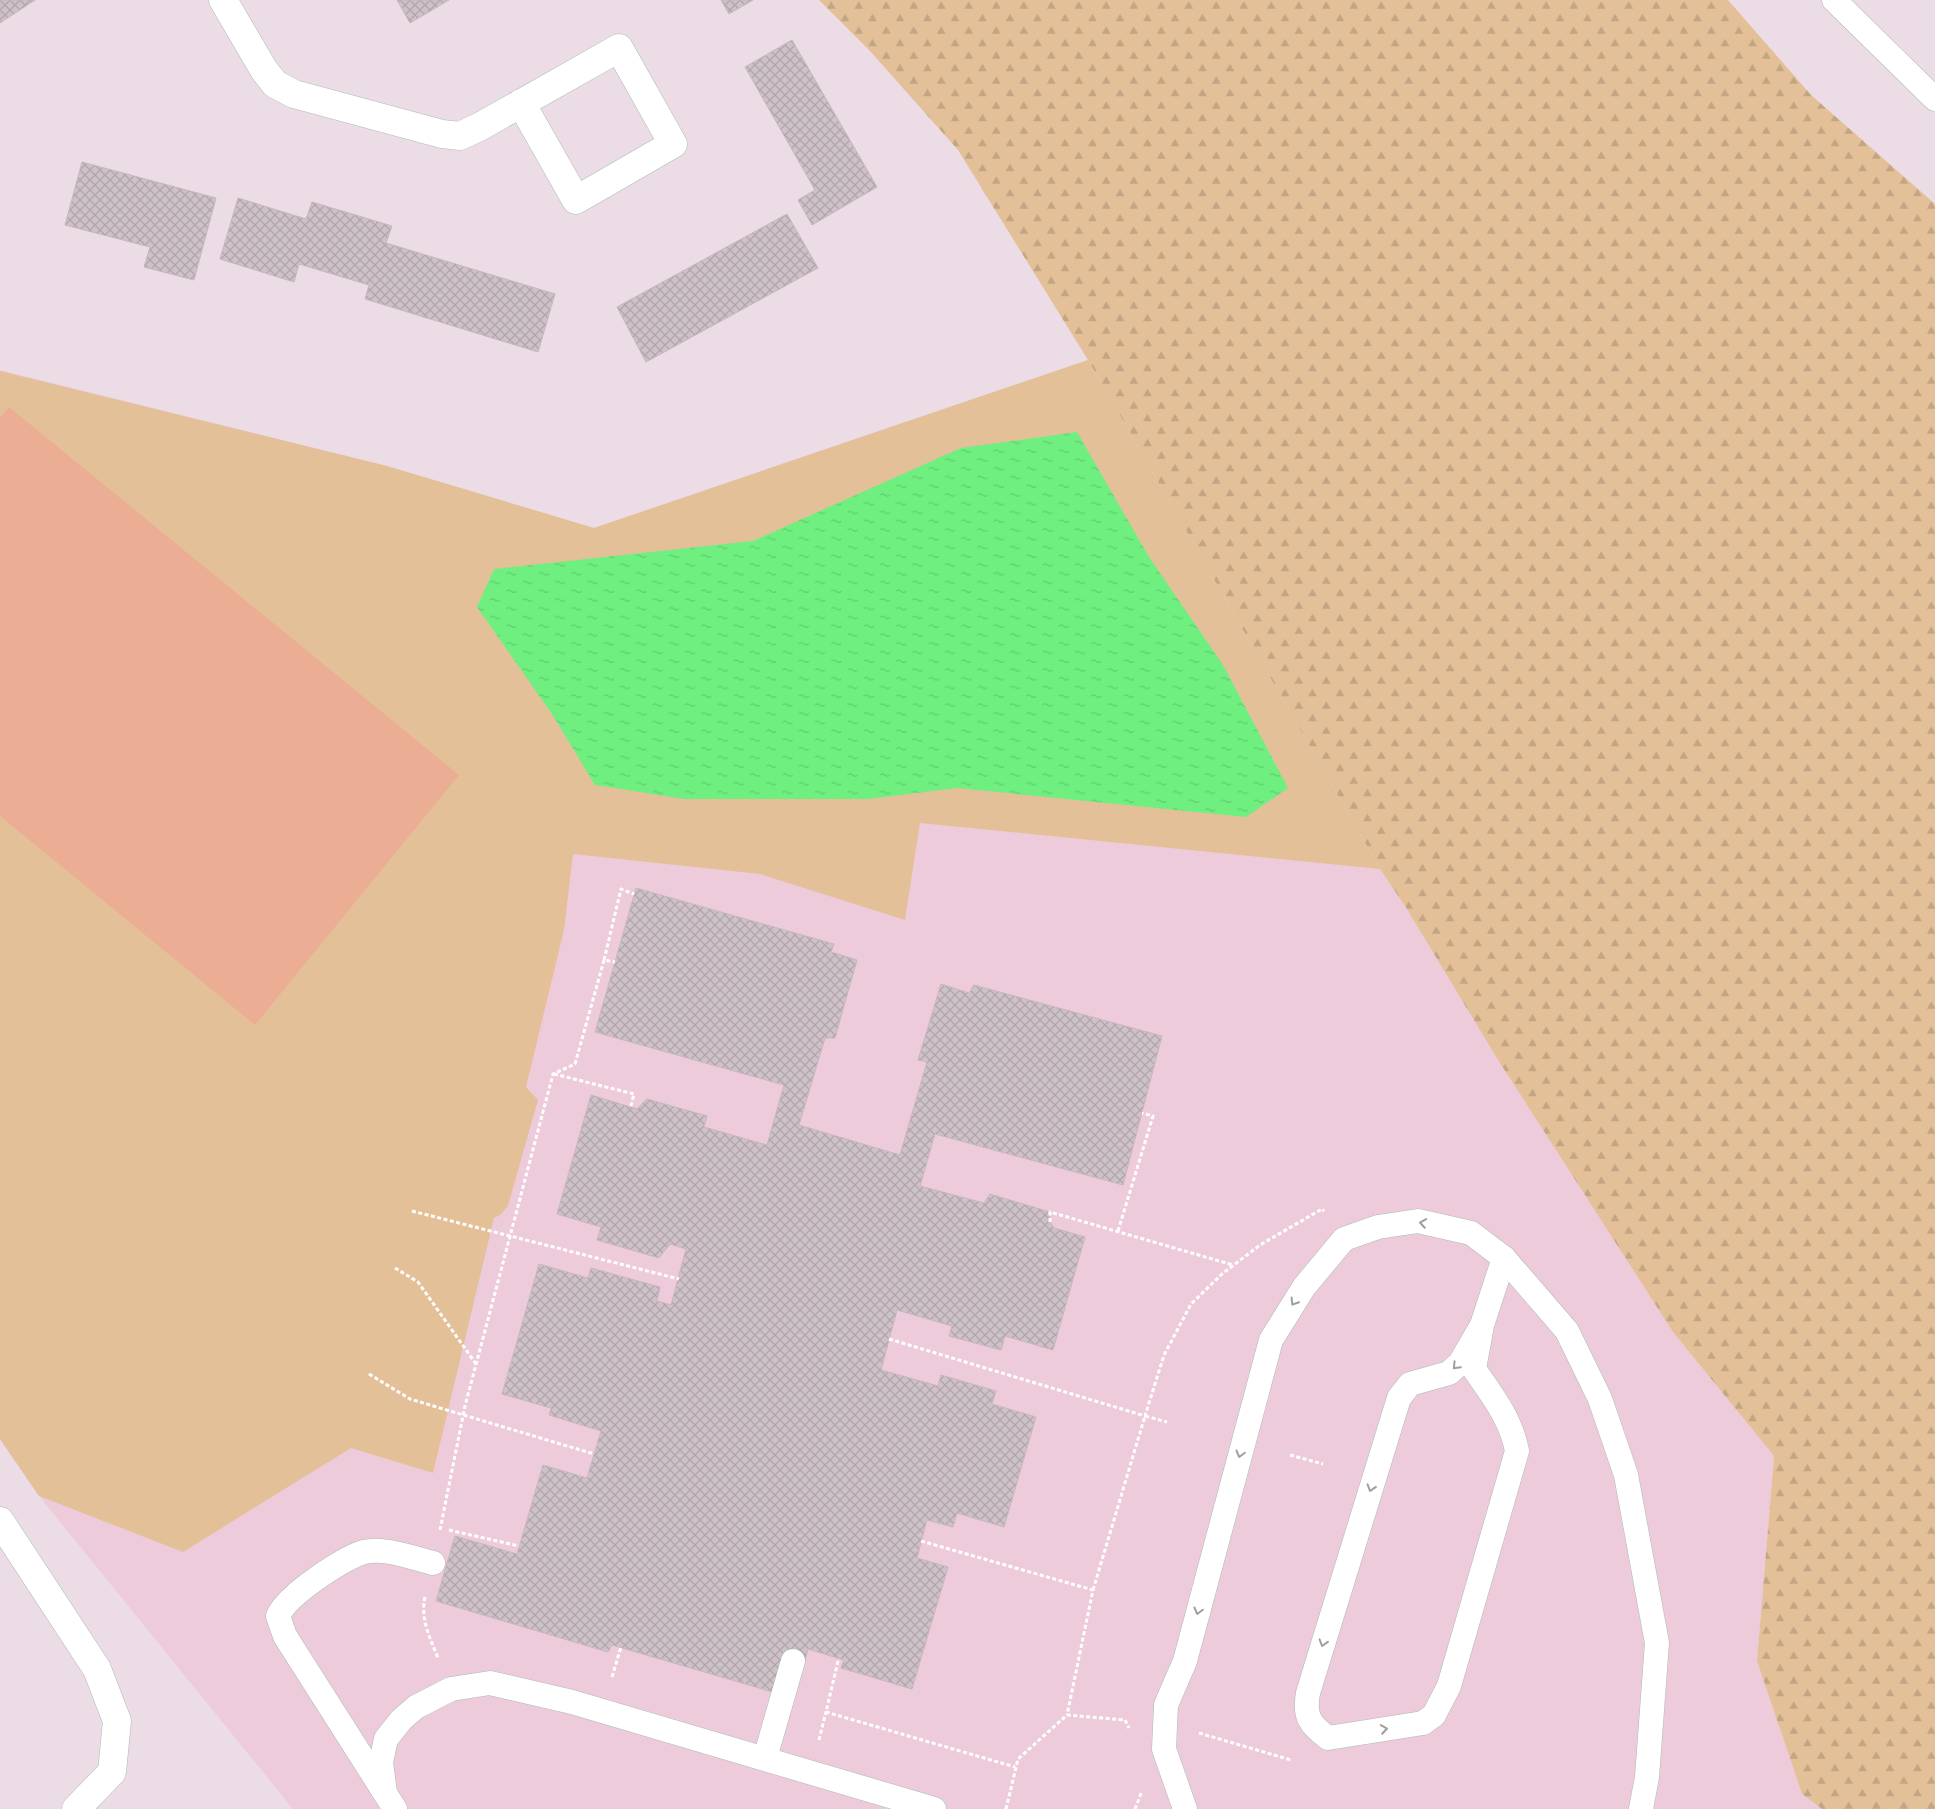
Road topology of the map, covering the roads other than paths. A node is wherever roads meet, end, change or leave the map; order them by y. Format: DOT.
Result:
graph roads {
  1 [pos="223,0"];
  2 [pos="1834,0"];
  3 [pos="1935,99"];
  4 [pos="521,103"];
  5 [pos="1504,1258"];
  6 [pos="1482,1325"];
  7 [pos="0,1521"];
  8 [pos="433,1563"];
  9 [pos="793,1660"];
  10 [pos="765,1758"];
  11 [pos="390,1801"];
  12 [pos="76,1809"];
  13 [pos="934,1809"];
  14 [pos="1185,1809"];
  15 [pos="1641,1809"];
  1 -- 4 [label="street"];
  2 -- 3 [label="lane"];
  4 -- 4 [label="street"];
  5 -- 6 [label="lane"];
  5 -- 14 [label="lane, one-way"];
  5 -- 15 [label="lane"];
  6 -- 6 [label="lane, one-way"];
  7 -- 12 [label="street"];
  8 -- 11 [label="lane"];
  9 -- 10 [label="lane"];
  10 -- 11 [label="lane"];
  10 -- 13 [label="lane"];
}
